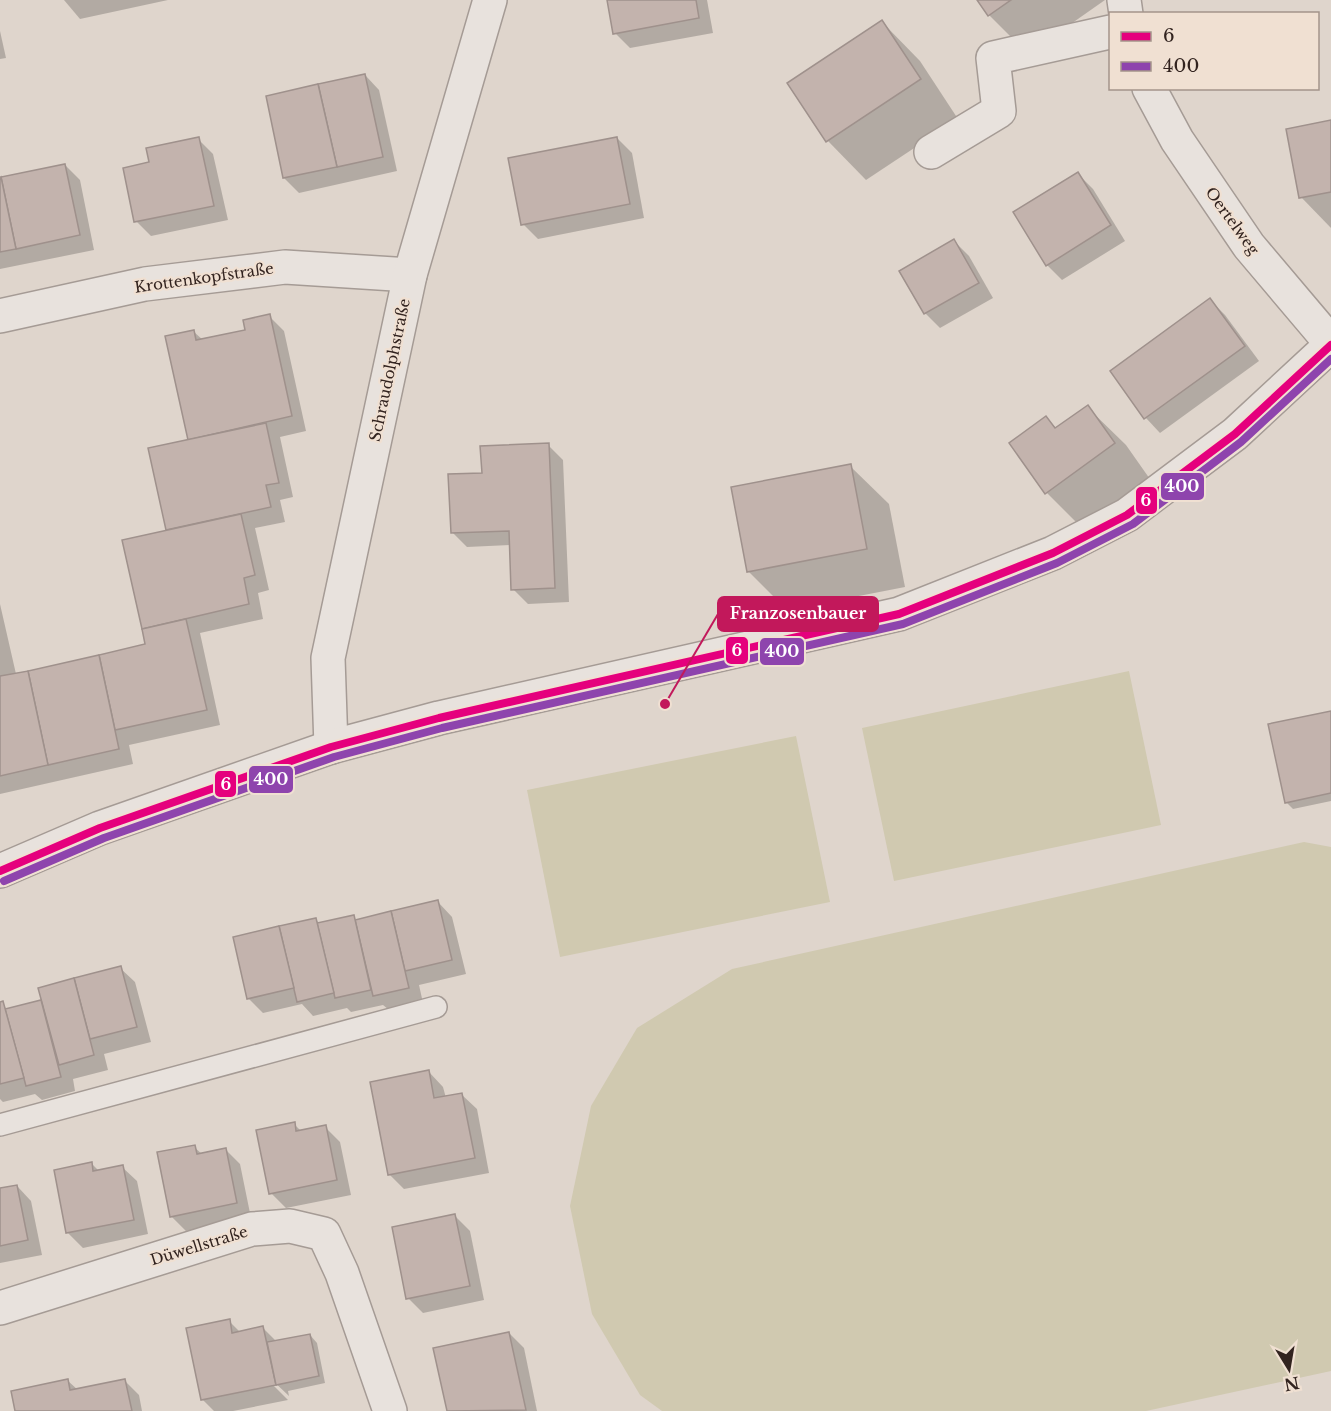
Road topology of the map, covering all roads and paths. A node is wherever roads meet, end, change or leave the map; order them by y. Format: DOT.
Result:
graph roads {
  1 [pos="490,0"];
  2 [pos="1109,32"];
  3 [pos="1150,90"];
  4 [pos="931,152"];
  5 [pos="411,276"];
  6 [pos="0,316"];
  7 [pos="1331,344"];
  8 [pos="331,747"];
  9 [pos="0,871"];
  10 [pos="436,1006"];
  11 [pos="0,1125"];
  12 [pos="0,1308"];
  13 [pos="390,1411"];
  1 -- 5 [label="street, Schraudolphstraße"];
  2 -- 4 [label="street"];
  3 -- 7 [label="street, Oertelweg"];
  5 -- 6 [label="street, Krottenkopfstraße"];
  5 -- 8 [label="street, Schraudolphstraße"];
  7 -- 8 [label="street"];
  8 -- 9 [label="street"];
  10 -- 11 [label="lane"];
  12 -- 13 [label="street, Düwellstraße"];
}
